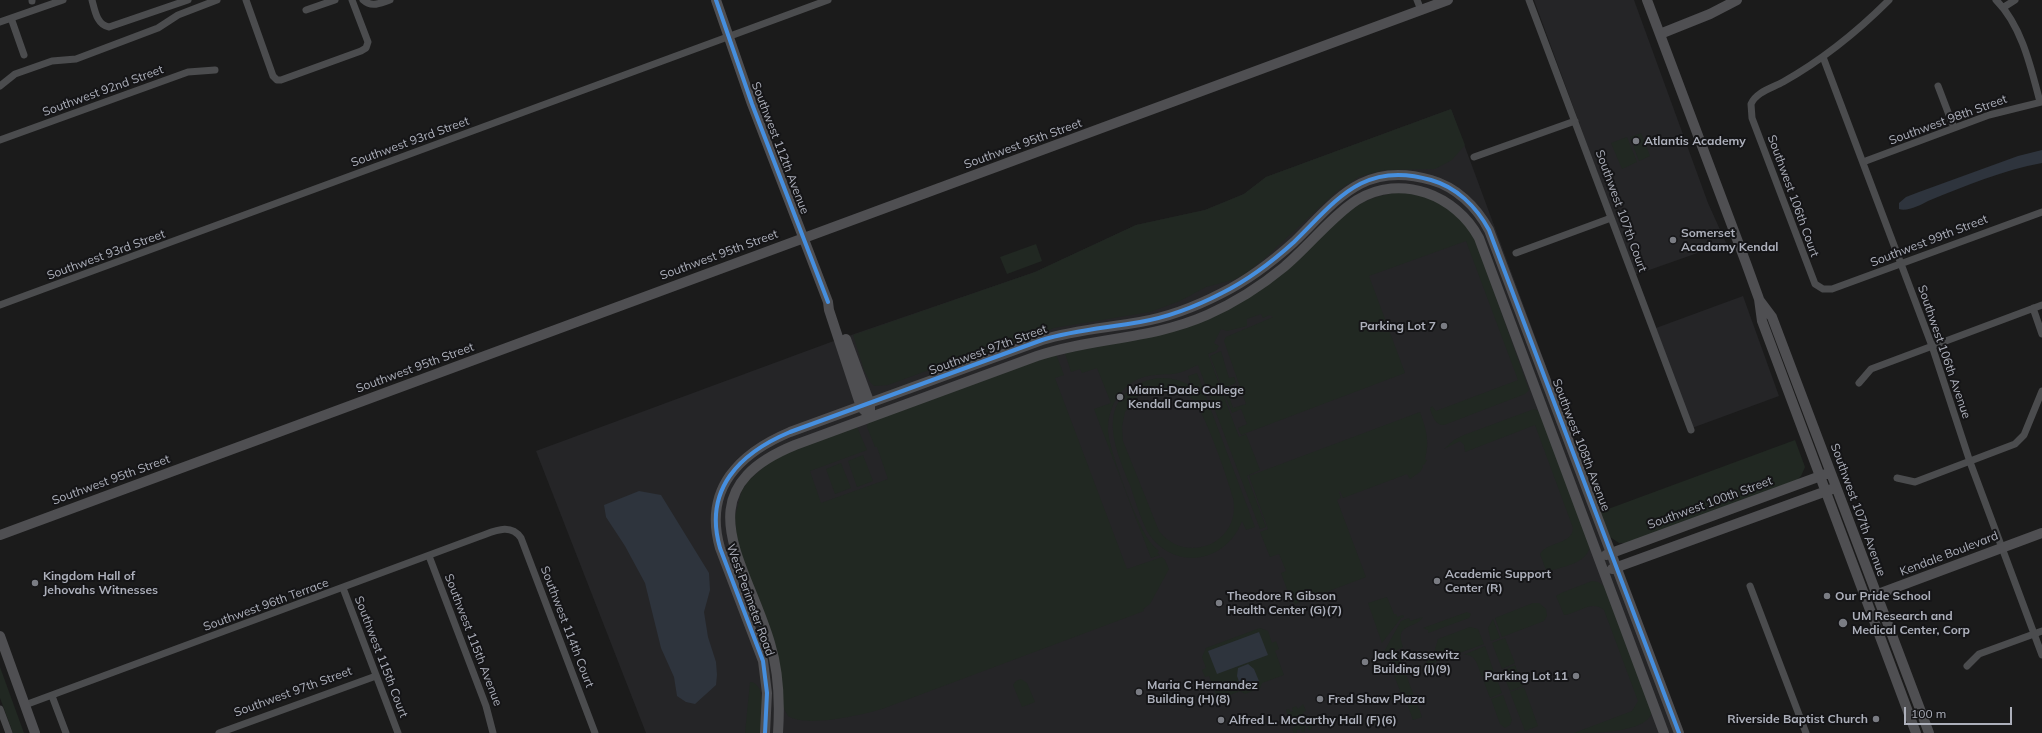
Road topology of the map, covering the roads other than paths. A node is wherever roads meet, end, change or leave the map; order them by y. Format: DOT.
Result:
graph roads {
  1 [pos="62,0"];
  2 [pos="92,0"];
  3 [pos="188,0"];
  4 [pos="217,0"];
  5 [pos="246,0"];
  6 [pos="335,0"];
  7 [pos="352,0"];
  8 [pos="390,0"];
  9 [pos="716,0"];
  10 [pos="828,0"];
  11 [pos="1417,0"];
  12 [pos="1448,0"];
  13 [pos="1529,0"];
  14 [pos="1647,0"];
  15 [pos="1737,0"];
  16 [pos="1889,0"];
  17 [pos="1996,0"];
  18 [pos="2015,0"];
  19 [pos="365,2"];
  20 [pos="2004,7"];
  21 [pos="306,10"];
  22 [pos="1421,10"];
  23 [pos="11,18"];
  24 [pos="0,22"];
  25 [pos="1660,34"];
  26 [pos="728,37"];
  27 [pos="24,55"];
  28 [pos="1823,57"];
  29 [pos="215,70"];
  30 [pos="0,86"];
  31 [pos="1938,86"];
  32 [pos="2041,102"];
  33 [pos="1575,121"];
  34 [pos="1954,128"];
  35 [pos="0,140"];
  36 [pos="1474,157"];
  37 [pos="1863,162"];
  38 [pos="1438,182"];
  39 [pos="1434,195"];
  40 [pos="2042,212"];
  41 [pos="1611,218"];
  42 [pos="803,238"];
  43 [pos="1516,252"];
  44 [pos="1279,254"];
  45 [pos="1902,263"];
  46 [pos="1262,284"];
  47 [pos="1823,289"];
  48 [pos="0,305"];
  49 [pos="2042,305"];
  50 [pos="2033,308"];
  51 [pos="1100,329"];
  52 [pos="2042,334"];
  53 [pos="1932,346"];
  54 [pos="1060,349"];
  55 [pos="1859,383"];
  56 [pos="2042,391"];
  57 [pos="866,405"];
  58 [pos="870,417"];
  59 [pos="1691,430"];
  60 [pos="1970,462"];
  61 [pos="1825,475"];
  62 [pos="1897,478"];
  63 [pos="1831,489"];
  64 [pos="729,521"];
  65 [pos="716,522"];
  66 [pos="514,530"];
  67 [pos="2042,533"];
  68 [pos="0,535"];
  69 [pos="2002,548"];
  70 [pos="1612,553"];
  71 [pos="429,556"];
  72 [pos="1856,557"];
  73 [pos="1599,558"];
  74 [pos="1617,567"];
  75 [pos="1604,572"];
  76 [pos="1750,586"];
  77 [pos="343,588"];
  78 [pos="1876,595"];
  79 [pos="1866,598"];
  80 [pos="2042,631"];
  81 [pos="2034,634"];
  82 [pos="0,636"];
  83 [pos="2042,655"];
  84 [pos="1967,666"];
  85 [pos="376,676"];
  86 [pos="52,696"];
  87 [pos="25,705"];
  88 [pos="0,709"];
  89 [pos="9,733"];
  90 [pos="35,733"];
  91 [pos="66,733"];
  92 [pos="219,733"];
  93 [pos="398,733"];
  94 [pos="493,733"];
  95 [pos="596,733"];
  96 [pos="765,733"];
  97 [pos="778,733"];
  98 [pos="1664,733"];
  99 [pos="1679,733"];
  100 [pos="1806,733"];
  101 [pos="1916,733"];
  102 [pos="1929,733"];
  1 -- 23 [label="street"];
  2 -- 3 [label="street"];
  4 -- 30 [label="street"];
  5 -- 7 [label="street"];
  6 -- 21 [label="street"];
  8 -- 19 [label="street"];
  9 -- 26 [label="street, Southwest 112th Avenue"];
  10 -- 26 [label="street, Southwest 93rd Street"];
  11 -- 22 [label="street"];
  12 -- 22 [label="street, Southwest 95th Street"];
  13 -- 33 [label="street, Southwest 107th Court"];
  14 -- 25 [label="street, Southwest 107th Avenue"];
  15 -- 25 [label="street"];
  16 -- 28 [label="street"];
  17 -- 20 [label="street"];
  18 -- 20 [label="street"];
  20 -- 32 [label="street"];
  22 -- 42 [label="street, Southwest 95th Street"];
  23 -- 24 [label="street"];
  23 -- 27 [label="street"];
  25 -- 61 [label="street, Southwest 107th Avenue"];
  26 -- 42 [label="street, Southwest 112th Avenue"];
  26 -- 48 [label="street, Southwest 93rd Street"];
  28 -- 37 [label="street, Southwest 106th Avenue"];
  28 -- 47 [label="street, Southwest 106th Court"];
  29 -- 35 [label="street, Southwest 92nd Street"];
  31 -- 34 [label="street"];
  32 -- 34 [label="street, Southwest 98th Street"];
  33 -- 36 [label="street"];
  33 -- 41 [label="street, Southwest 107th Court"];
  34 -- 37 [label="street, Southwest 98th Street"];
  37 -- 45 [label="street, Southwest 106th Avenue"];
  38 -- 44 [label="street, Southwest 97th Street"];
  38 -- 70 [label="street, Southwest 108th Avenue"];
  39 -- 46 [label="street, Southwest 97th Street"];
  39 -- 73 [label="street, Southwest 108th Avenue"];
  40 -- 45 [label="street, Southwest 99th Street"];
  41 -- 43 [label="street"];
  41 -- 59 [label="street, Southwest 107th Court"];
  42 -- 57 [label="street, Southwest 112th Avenue"];
  42 -- 68 [label="street, Southwest 95th Street"];
  44 -- 46 [label="street"];
  44 -- 51 [label="street, Southwest 97th Street"];
  45 -- 47 [label="street, Southwest 99th Street"];
  45 -- 53 [label="street, Southwest 106th Avenue"];
  46 -- 54 [label="street, Southwest 97th Street"];
  49 -- 50 [label="street"];
  50 -- 52 [label="street"];
  50 -- 53 [label="street"];
  51 -- 54 [label="street"];
  51 -- 57 [label="street, Southwest 97th Street"];
  53 -- 55 [label="street"];
  53 -- 60 [label="street, Southwest 106th Avenue"];
  54 -- 58 [label="street, Southwest 97th Street"];
  56 -- 60 [label="street"];
  57 -- 58 [label="street, Southwest 112th Avenue"];
  57 -- 65 [label="street, Southwest 97th Street"];
  58 -- 64 [label="street, Southwest 97th Street"];
  60 -- 62 [label="street"];
  60 -- 69 [label="street, Southwest 106th Avenue"];
  61 -- 63 [label="street, Southwest 107th Avenue"];
  61 -- 70 [label="street, Southwest 100th Street"];
  63 -- 72 [label="street, Southwest 107th Avenue"];
  63 -- 74 [label="street"];
  64 -- 97 [label="street, West Perimeter Road"];
  65 -- 96 [label="street, West Perimeter Road"];
  66 -- 71 [label="street, Southwest 96th Terrace"];
  66 -- 95 [label="street, Southwest 114th Court"];
  67 -- 69 [label="street, Kendale Boulevard"];
  69 -- 78 [label="street, Kendale Boulevard"];
  69 -- 81 [label="street, Southwest 106th Avenue"];
  70 -- 73 [label="street, Southwest 100th Street"];
  70 -- 74 [label="street, Southwest 108th Avenue"];
  71 -- 77 [label="street, Southwest 96th Terrace"];
  71 -- 94 [label="street, Southwest 115th Avenue"];
  72 -- 78 [label="street, Southwest 107th Avenue"];
  72 -- 79 [label="street, Southwest 107th Avenue"];
  73 -- 75 [label="street, Southwest 108th Avenue"];
  74 -- 75 [label="street"];
  74 -- 99 [label="street, Southwest 108th Avenue"];
  75 -- 98 [label="street, Southwest 108th Avenue"];
  76 -- 100 [label="street"];
  77 -- 85 [label="street, Southwest 115th Court"];
  77 -- 86 [label="street, Southwest 96th Terrace"];
  78 -- 79 [label="street, Kendale Boulevard"];
  78 -- 102 [label="street, Southwest 107th Avenue"];
  79 -- 101 [label="street, Southwest 107th Avenue"];
  80 -- 81 [label="street"];
  81 -- 83 [label="street, Southwest 106th Avenue"];
  81 -- 84 [label="street"];
  82 -- 87 [label="street"];
  85 -- 92 [label="street, Southwest 97th Street"];
  85 -- 93 [label="street, Southwest 115th Court"];
  86 -- 87 [label="street, Southwest 96th Terrace"];
  86 -- 91 [label="street"];
  87 -- 90 [label="street"];
  88 -- 89 [label="street"];
}
